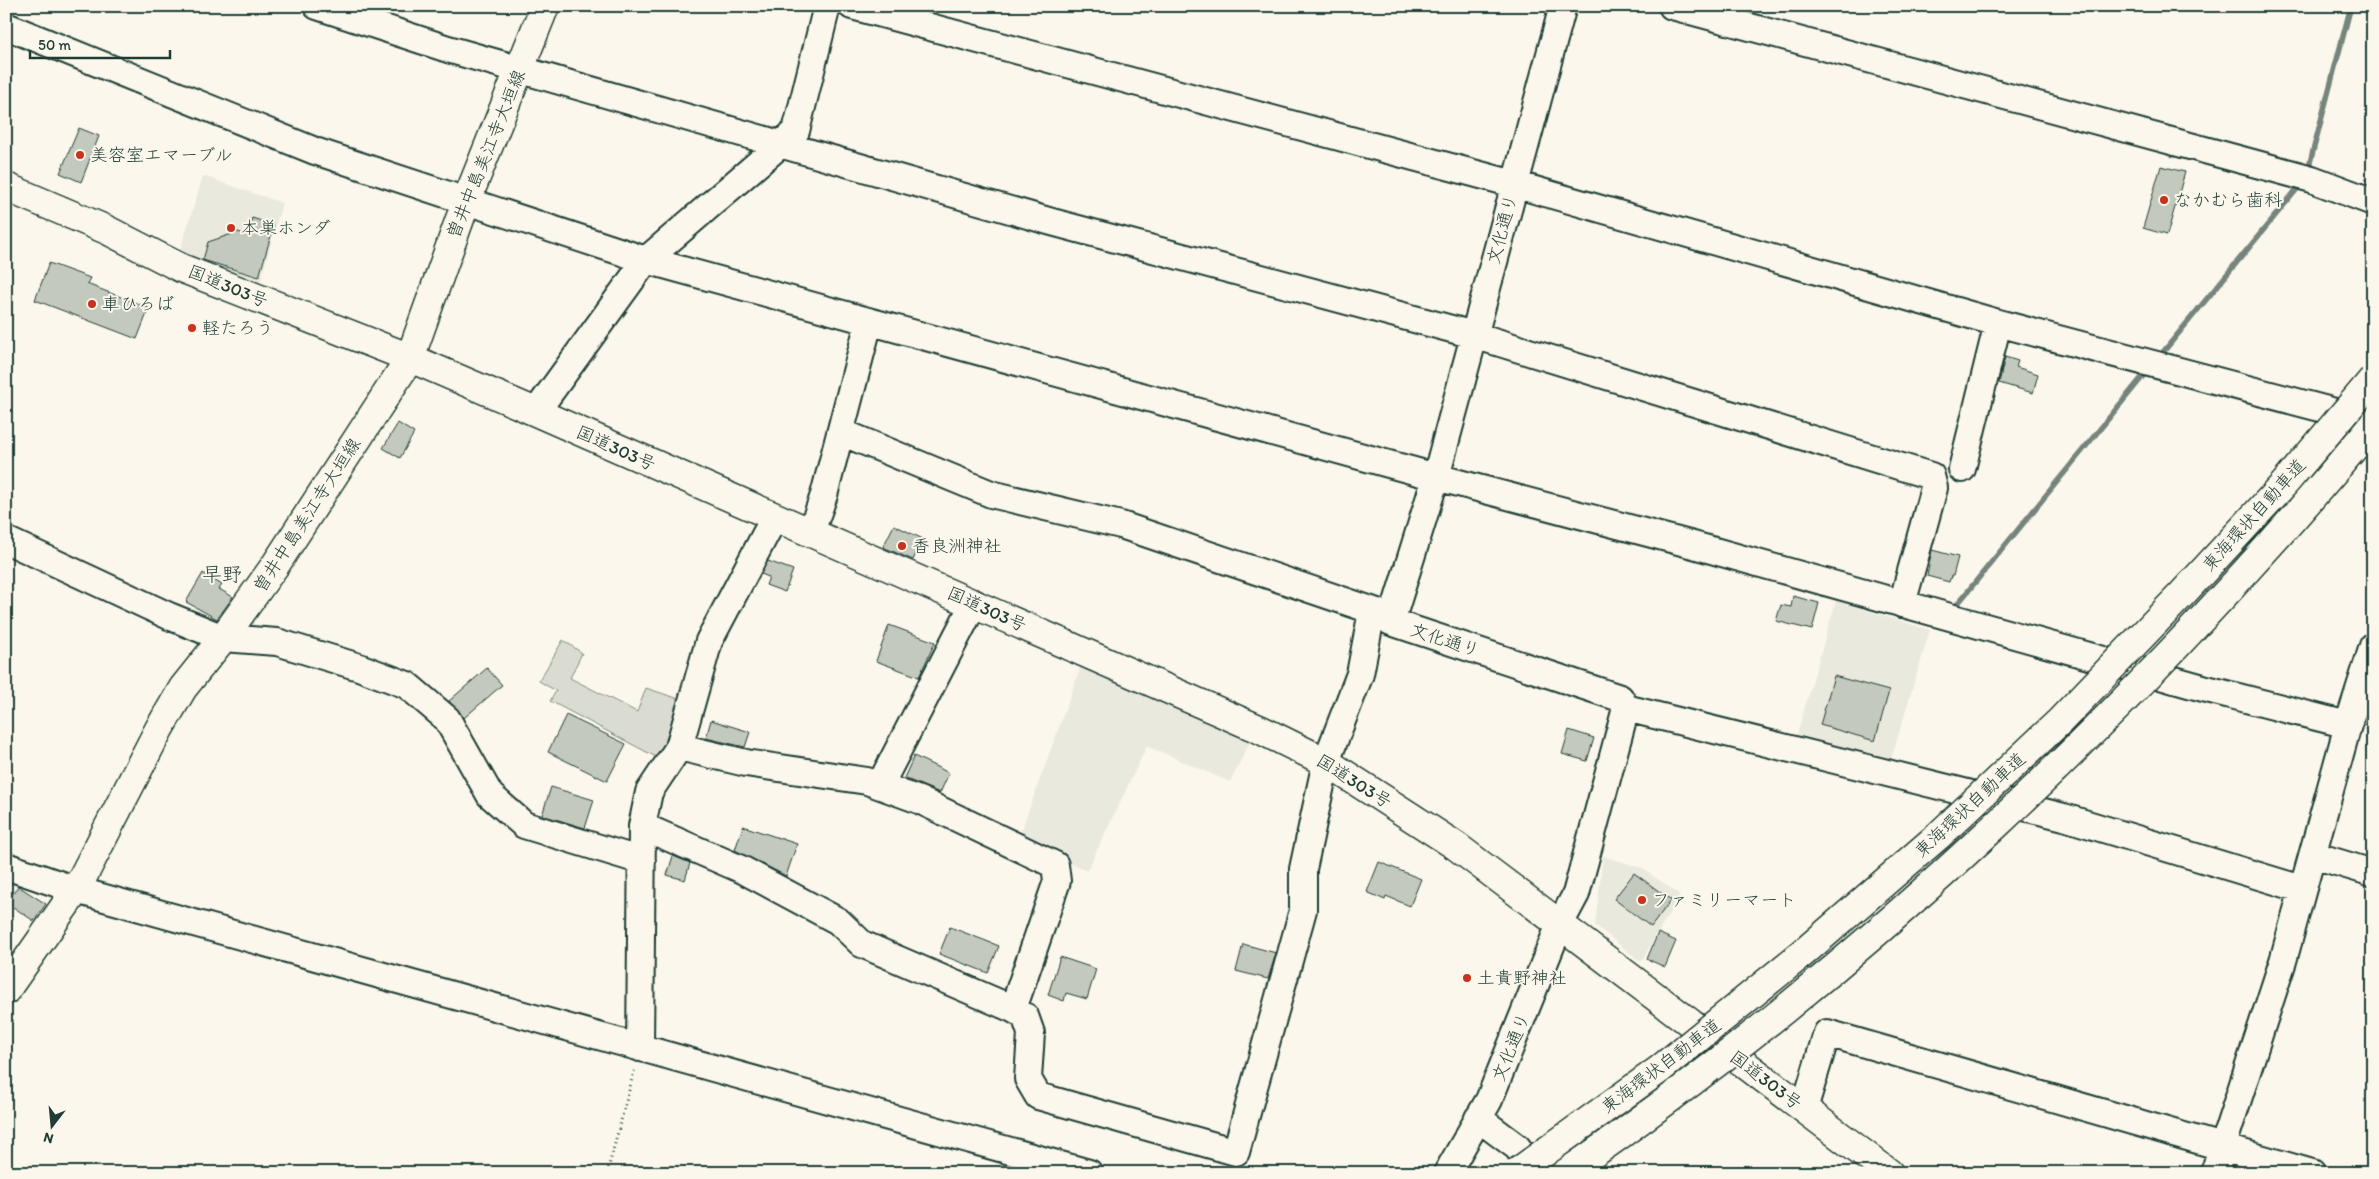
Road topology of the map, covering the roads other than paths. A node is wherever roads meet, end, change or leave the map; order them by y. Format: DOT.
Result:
graph roads {
  1 [pos="317,6"];
  2 [pos="545,6"];
  3 [pos="827,6"];
  4 [pos="852,6"];
  5 [pos="1563,6"];
  6 [pos="1672,6"];
  7 [pos="6,26"];
  8 [pos="520,69"];
  9 [pos="781,143"];
  10 [pos="1514,184"];
  11 [pos="6,188"];
  12 [pos="466,202"];
  13 [pos="2373,202"];
  14 [pos="646,260"];
  15 [pos="869,322"];
  16 [pos="1998,323"];
  17 [pos="1474,335"];
  18 [pos="410,358"];
  19 [pos="2373,380"];
  20 [pos="536,412"];
  21 [pos="2373,423"];
  22 [pos="840,432"];
  23 [pos="1962,469"];
  24 [pos="1436,477"];
  25 [pos="774,518"];
  26 [pos="811,532"];
  27 [pos="6,540"];
  28 [pos="974,603"];
  29 [pos="1902,604"];
  30 [pos="224,638"];
  31 [pos="2373,646"];
  32 [pos="1626,708"];
  33 [pos="2348,725"];
  34 [pos="679,747"];
  35 [pos="1326,762"];
  36 [pos="880,785"];
  37 [pos="642,826"];
  38 [pos="2313,855"];
  39 [pos="642,861"];
  40 [pos="6,866"];
  41 [pos="2373,873"];
  42 [pos="2302,889"];
  43 [pos="76,890"];
  44 [pos="1560,924"];
  45 [pos="6,990"];
  46 [pos="1013,1009"];
  47 [pos="640,1048"];
  48 [pos="1804,1109"];
  49 [pos="1478,1118"];
  50 [pos="2222,1147"];
  51 [pos="1089,1173"];
  52 [pos="1447,1173"];
  53 [pos="1516,1173"];
  54 [pos="1537,1173"];
  55 [pos="1566,1173"];
  56 [pos="1888,1173"];
  57 [pos="2214,1173"];
  58 [pos="2312,1173"];
  1 -- 8 [label="street"];
  2 -- 8 [label="main road, 曽井中島美江寺大垣線"];
  3 -- 9 [label="street"];
  4 -- 10 [label="street"];
  5 -- 10 [label="street, 文化通り"];
  6 -- 13 [label="street"];
  7 -- 12 [label="street"];
  8 -- 9 [label="street"];
  8 -- 12 [label="main road, 曽井中島美江寺大垣線"];
  9 -- 14 [label="street"];
  9 -- 17 [label="street"];
  10 -- 16 [label="street"];
  10 -- 17 [label="street, 文化通り"];
  11 -- 18 [label="main road, 国道303号"];
  12 -- 14 [label="street"];
  12 -- 18 [label="main road, 曽井中島美江寺大垣線"];
  14 -- 15 [label="street"];
  14 -- 20 [label="street"];
  15 -- 22 [label="street"];
  15 -- 24 [label="street"];
  16 -- 21 [label="street"];
  16 -- 23 [label="street"];
  17 -- 24 [label="street, 文化通り"];
  17 -- 29 [label="street"];
  18 -- 20 [label="main road, 国道303号"];
  18 -- 30 [label="main road, 曽井中島美江寺大垣線"];
  19 -- 53 [label="main road, 東海環状自動車道, bridge"];
  20 -- 25 [label="main road, 国道303号"];
  21 -- 55 [label="main road, 東海環状自動車道, bridge"];
  22 -- 26 [label="street"];
  22 -- 35 [label="street"];
  24 -- 29 [label="street"];
  24 -- 32 [label="street, 文化通り"];
  25 -- 26 [label="main road, 国道303号"];
  25 -- 34 [label="street"];
  26 -- 28 [label="main road, 国道303号"];
  27 -- 30 [label="street"];
  28 -- 35 [label="main road, 国道303号"];
  28 -- 36 [label="street"];
  29 -- 33 [label="street"];
  30 -- 39 [label="street"];
  30 -- 43 [label="main road, 曽井中島美江寺大垣線"];
  31 -- 33 [label="street"];
  32 -- 42 [label="street"];
  32 -- 44 [label="street, 文化通り"];
  33 -- 38 [label="street"];
  34 -- 36 [label="street"];
  34 -- 37 [label="street"];
  35 -- 44 [label="main road, 国道303号"];
  35 -- 46 [label="street"];
  36 -- 46 [label="street"];
  37 -- 39 [label="street"];
  37 -- 46 [label="street"];
  38 -- 41 [label="street"];
  38 -- 42 [label="street"];
  39 -- 47 [label="street"];
  40 -- 43 [label="street"];
  42 -- 50 [label="street"];
  43 -- 45 [label="main road, 曽井中島美江寺大垣線"];
  43 -- 47 [label="street"];
  44 -- 48 [label="main road, 国道303号"];
  44 -- 49 [label="street, 文化通り"];
  47 -- 51 [label="street"];
  48 -- 50 [label="street"];
  48 -- 56 [label="main road, 国道303号"];
  49 -- 52 [label="street, 文化通り"];
  49 -- 54 [label="street"];
  50 -- 57 [label="street"];
  50 -- 58 [label="street"];
}
